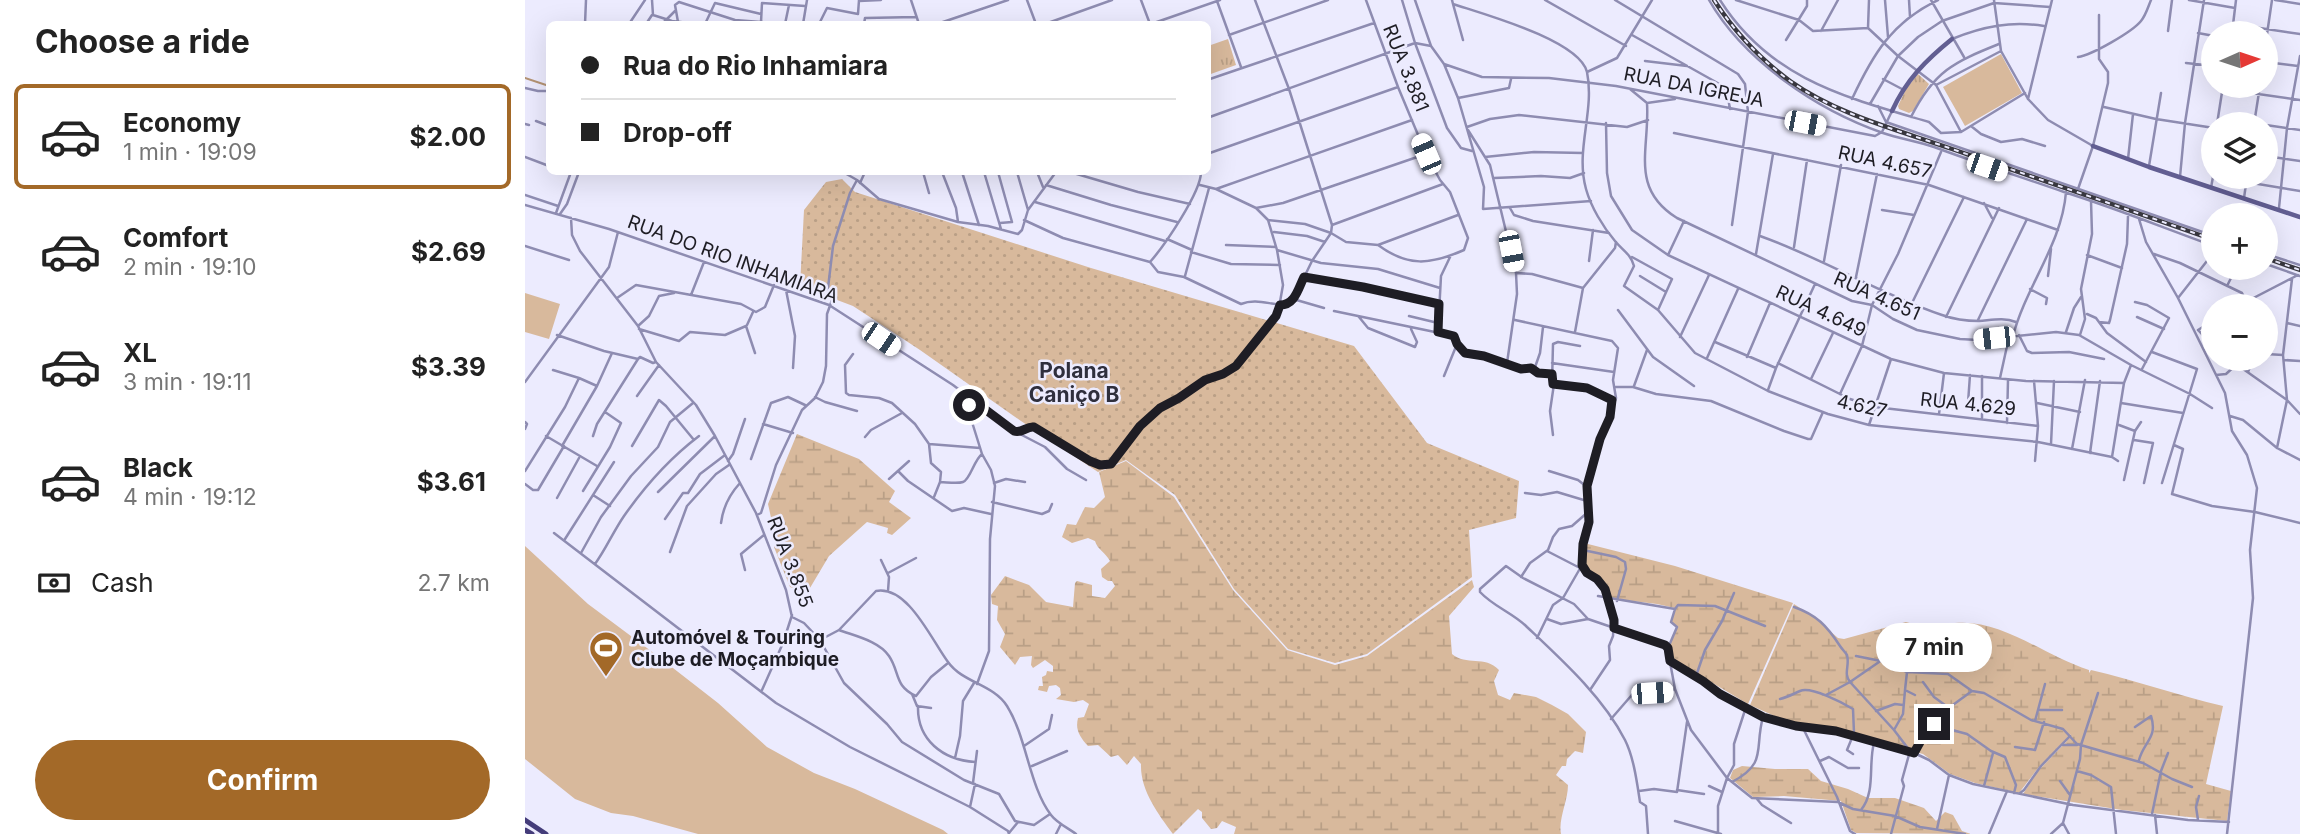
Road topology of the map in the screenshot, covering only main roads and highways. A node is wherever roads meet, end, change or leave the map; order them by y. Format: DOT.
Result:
graph roads {
  1 [pos="525,820"];
  2 [pos="525,830"];
  3 [pos="532,834"];
  4 [pos="546,834"];
  1 -- 4 [label="main road"];
  2 -- 3 [label="main road"];
}
